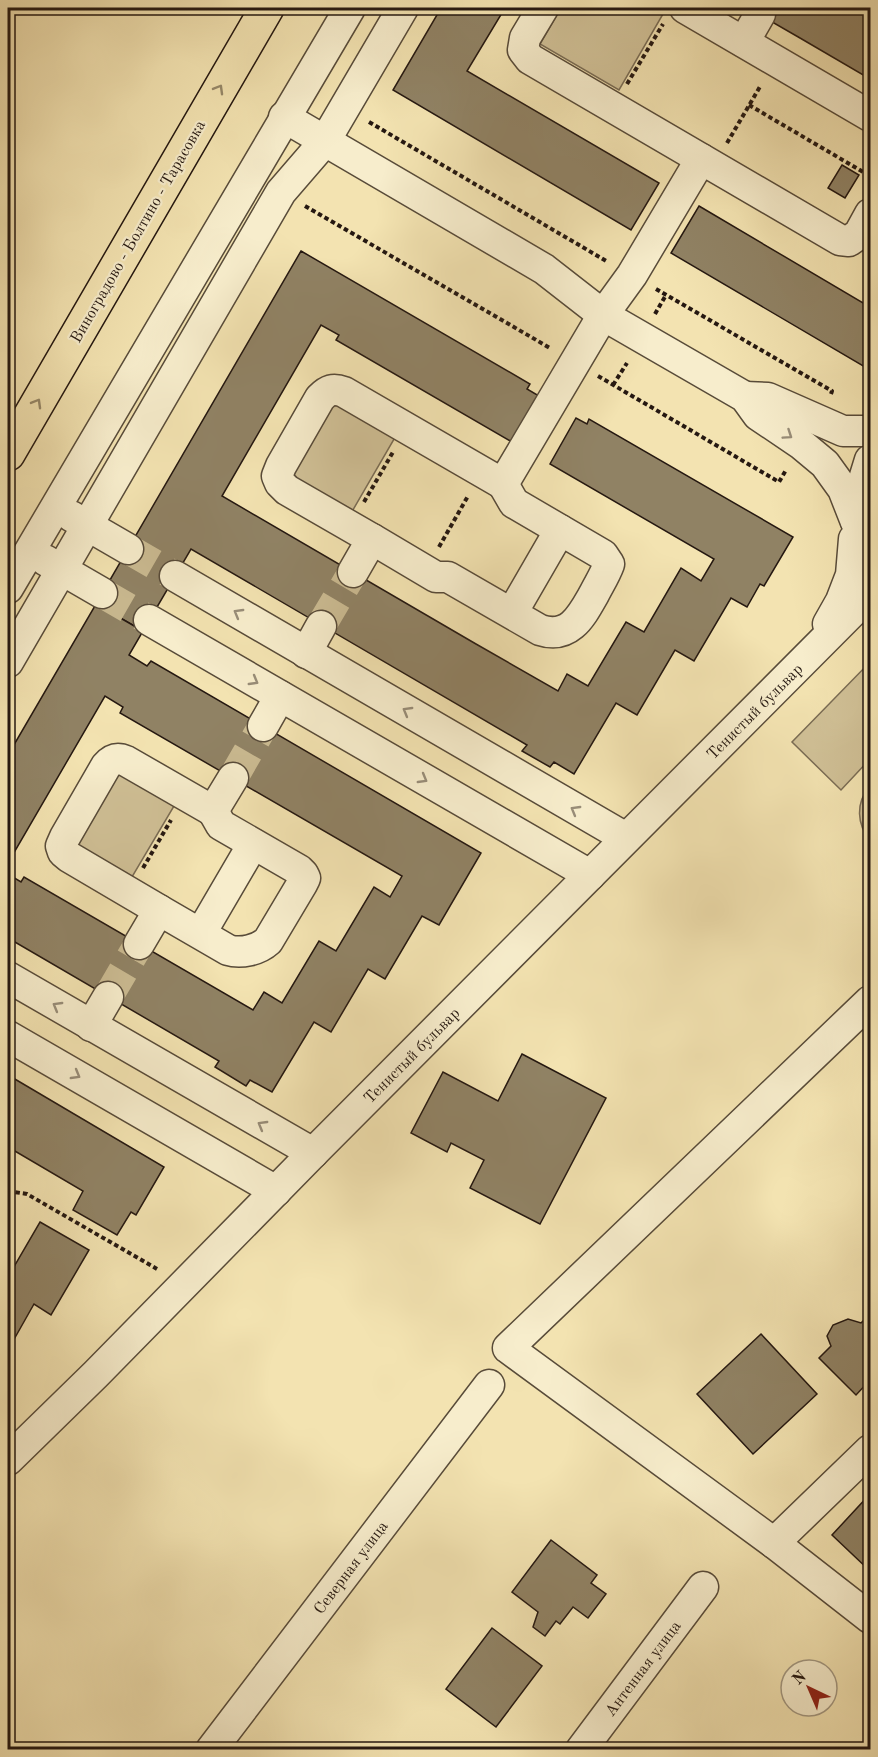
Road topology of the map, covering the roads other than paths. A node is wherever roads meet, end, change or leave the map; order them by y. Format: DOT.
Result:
graph roads {
  1 [pos="267,8"];
  2 [pos="350,8"];
  3 [pos="403,8"];
  4 [pos="543,8"];
  5 [pos="676,13"];
  6 [pos="760,14"];
  7 [pos="744,42"];
  8 [pos="870,116"];
  9 [pos="284,117"];
  10 [pos="325,141"];
  11 [pos="707,162"];
  12 [pos="870,214"];
  13 [pos="603,315"];
  14 [pos="745,397"];
  15 [pos="870,431"];
  16 [pos="8,454"];
  17 [pos="870,460"];
  18 [pos="493,478"];
  19 [pos="55,507"];
  20 [pos="87,525"];
  21 [pos="560,530"];
  22 [pos="361,533"];
  23 [pos="860,539"];
  24 [pos="128,549"];
  25 [pos="30,551"];
  26 [pos="62,569"];
  27 [pos="353,572"];
  28 [pos="174,576"];
  29 [pos="8,588"];
  30 [pos="102,593"];
  31 [pos="870,594"];
  32 [pos="512,614"];
  33 [pos="149,620"];
  34 [pos="321,626"];
  35 [pos="814,650"];
  36 [pos="306,653"];
  37 [pos="8,662"];
  38 [pos="280,696"];
  39 [pos="263,726"];
  40 [pos="233,778"];
  41 [pos="213,811"];
  42 [pos="626,838"];
  43 [pos="253,844"];
  44 [pos="590,875"];
  45 [pos="159,910"];
  46 [pos="201,933"];
  47 [pos="139,944"];
  48 [pos="8,977"];
  49 [pos="108,997"];
  50 [pos="870,1001"];
  51 [pos="91,1026"];
  52 [pos="8,1036"];
  53 [pos="313,1153"];
  54 [pos="276,1191"];
  55 [pos="489,1385"];
  56 [pos="870,1450"];
  57 [pos="8,1460"];
  58 [pos="774,1543"];
  59 [pos="703,1587"];
  60 [pos="870,1618"];
  61 [pos="211,1749"];
  62 [pos="581,1749"];
  16 -- 1 [label="main road, Виноградово - Болтино - Тарасовка, one-way"];
  2 -- 9 [label="street"];
  3 -- 10 [label="street"];
  4 -- 11 [label="street"];
  5 -- 7 [label="street"];
  6 -- 7 [label="street"];
  7 -- 8 [label="street"];
  9 -- 10 [label="street"];
  9 -- 19 [label="street"];
  10 -- 13 [label="street"];
  10 -- 20 [label="street"];
  11 -- 12 [label="street"];
  11 -- 13 [label="street"];
  13 -- 14 [label="street"];
  13 -- 18 [label="street"];
  14 -- 15 [label="street"];
  14 -- 23 [label="street, one-way"];
  17 -- 23 [label="street, Тенистый бульвар"];
  18 -- 21 [label="street"];
  18 -- 22 [label="street"];
  19 -- 20 [label="street"];
  19 -- 25 [label="street"];
  20 -- 24 [label="street"];
  20 -- 26 [label="street"];
  21 -- 32 [label="street"];
  21 -- 32 [label="street"];
  22 -- 27 [label="street"];
  22 -- 32 [label="street"];
  23 -- 35 [label="street, Тенистый бульвар"];
  25 -- 26 [label="street"];
  25 -- 29 [label="street"];
  26 -- 30 [label="street"];
  26 -- 37 [label="street"];
  36 -- 28 [label="street, one-way"];
  31 -- 35 [label="street, Тенистый бульвар"];
  33 -- 38 [label="street, one-way"];
  34 -- 36 [label="street"];
  35 -- 42 [label="street, Тенистый бульвар"];
  42 -- 36 [label="street, one-way"];
  38 -- 39 [label="street"];
  38 -- 44 [label="street, one-way"];
  40 -- 41 [label="street"];
  41 -- 43 [label="street"];
  41 -- 45 [label="street"];
  42 -- 44 [label="street, Тенистый бульвар"];
  43 -- 46 [label="street"];
  43 -- 46 [label="street"];
  44 -- 53 [label="street, Тенистый бульвар"];
  45 -- 46 [label="street"];
  45 -- 47 [label="street"];
  51 -- 48 [label="street, one-way"];
  49 -- 51 [label="street"];
  50 -- 58 [label="street"];
  53 -- 51 [label="street, one-way"];
  52 -- 54 [label="street, one-way"];
  53 -- 54 [label="street, Тенистый бульвар"];
  54 -- 57 [label="street, Тенистый бульвар"];
  55 -- 61 [label="street, Северная улица"];
  56 -- 58 [label="street"];
  58 -- 60 [label="street"];
  59 -- 62 [label="street, Антенная улица"];
}
